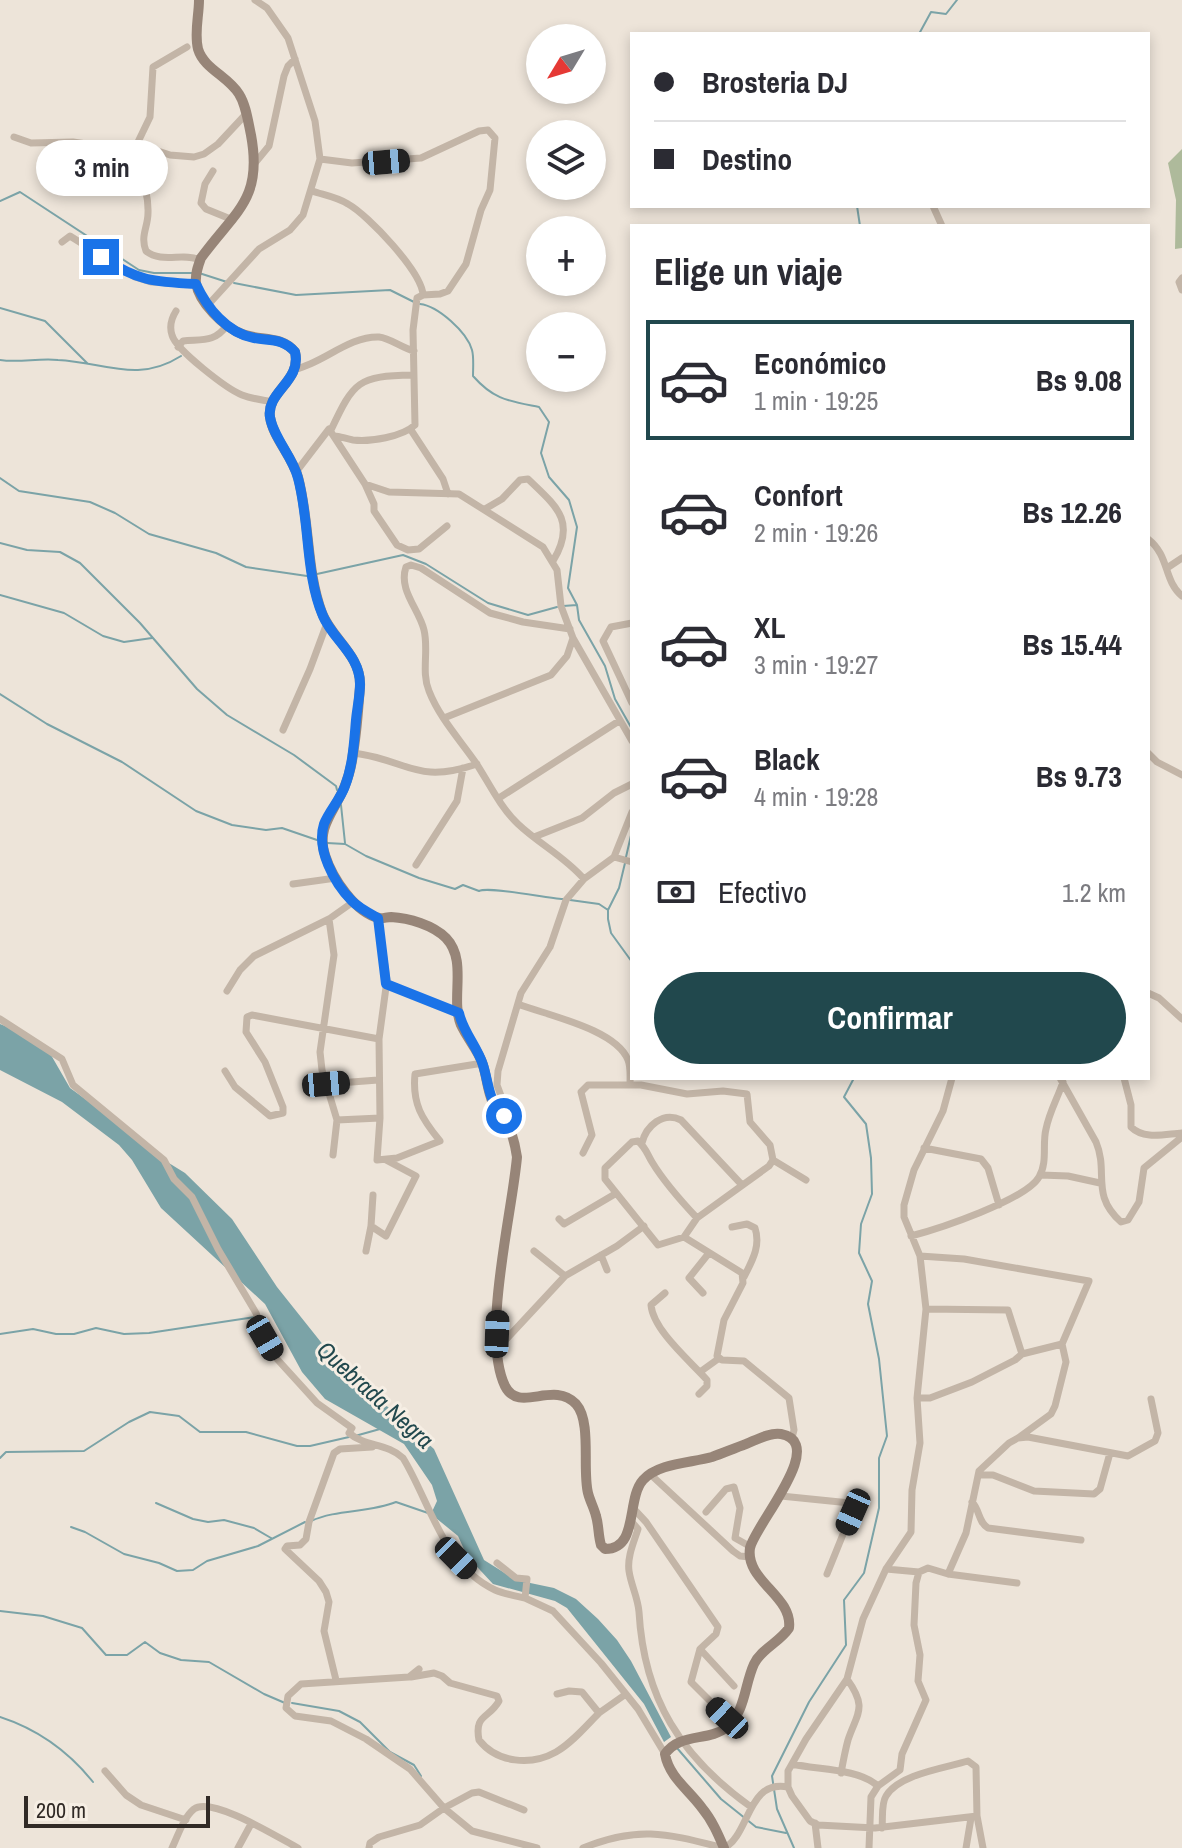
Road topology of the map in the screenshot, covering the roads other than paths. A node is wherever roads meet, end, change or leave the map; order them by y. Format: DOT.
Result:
graph roads {
  1 [pos="199,0"];
  2 [pos="255,0"];
  3 [pos="187,47"];
  4 [pos="295,59"];
  5 [pos="246,114"];
  6 [pos="14,137"];
  7 [pos="134,144"];
  8 [pos="320,159"];
  9 [pos="255,163"];
  10 [pos="213,171"];
  11 [pos="312,191"];
  12 [pos="233,220"];
  13 [pos="62,242"];
  14 [pos="197,273"];
  15 [pos="1182,278"];
  16 [pos="1182,290"];
  17 [pos="423,295"];
  18 [pos="208,305"];
  19 [pos="176,311"];
  20 [pos="227,325"];
  21 [pos="178,347"];
  22 [pos="414,351"];
  23 [pos="296,369"];
  24 [pos="413,375"];
  25 [pos="273,402"];
  26 [pos="411,430"];
  27 [pos="332,433"];
  28 [pos="296,472"];
  29 [pos="365,484"];
  30 [pos="448,494"];
  31 [pos="485,509"];
  32 [pos="447,526"];
  33 [pos="1150,541"];
  34 [pos="1182,558"];
  35 [pos="553,561"];
  36 [pos="1167,568"];
  37 [pos="1182,596"];
  38 [pos="327,623"];
  39 [pos="630,623"];
  40 [pos="570,629"];
  41 [pos="573,638"];
  42 [pos="630,699"];
  43 [pos="444,718"];
  44 [pos="619,721"];
  45 [pos="283,730"];
  46 [pos="630,738"];
  47 [pos="354,753"];
  48 [pos="1150,755"];
  49 [pos="477,764"];
  50 [pos="463,768"];
  51 [pos="1182,775"];
  52 [pos="630,785"];
  53 [pos="499,798"];
  54 [pos="630,817"];
  55 [pos="534,837"];
  56 [pos="614,857"];
  57 [pos="630,861"];
  58 [pos="416,865"];
  59 [pos="336,878"];
  60 [pos="584,879"];
  61 [pos="293,884"];
  62 [pos="353,902"];
  63 [pos="378,918"];
  64 [pos="329,919"];
  65 [pos="386,984"];
  66 [pos="227,991"];
  67 [pos="1150,994"];
  68 [pos="518,1004"];
  69 [pos="459,1013"];
  70 [pos="0,1019"];
  71 [pos="1182,1019"];
  72 [pos="325,1028"];
  73 [pos="379,1039"];
  74 [pos="483,1063"];
  75 [pos="225,1071"];
  76 [pos="378,1080"];
  77 [pos="951,1080"];
  78 [pos="1062,1080"];
  79 [pos="1125,1080"];
  80 [pos="326,1084"];
  81 [pos="630,1085"];
  82 [pos="504,1116"];
  83 [pos="380,1118"];
  84 [pos="337,1120"];
  85 [pos="1182,1135"];
  86 [pos="642,1143"];
  87 [pos="924,1148"];
  88 [pos="583,1153"];
  89 [pos="333,1155"];
  90 [pos="386,1160"];
  91 [pos="773,1160"];
  92 [pos="1041,1175"];
  93 [pos="806,1180"];
  94 [pos="1100,1183"];
  95 [pos="742,1185"];
  96 [pos="615,1194"];
  97 [pos="373,1195"];
  98 [pos="999,1205"];
  99 [pos="697,1218"];
  100 [pos="559,1219"];
  101 [pos="371,1226"];
  102 [pos="644,1226"];
  103 [pos="732,1227"];
  104 [pos="911,1236"];
  105 [pos="684,1237"];
  106 [pos="366,1251"];
  107 [pos="534,1251"];
  108 [pos="709,1253"];
  109 [pos="601,1255"];
  110 [pos="920,1256"];
  111 [pos="607,1270"];
  112 [pos="565,1276"];
  113 [pos="744,1277"];
  114 [pos="665,1293"];
  115 [pos="703,1293"];
  116 [pos="926,1309"];
  117 [pos="1062,1344"];
  118 [pos="498,1348"];
  119 [pos="1022,1354"];
  120 [pos="718,1359"];
  121 [pos="700,1372"];
  122 [pos="699,1394"];
  123 [pos="917,1398"];
  124 [pos="1151,1399"];
  125 [pos="792,1438"];
  126 [pos="1018,1438"];
  127 [pos="375,1443"];
  128 [pos="1110,1453"];
  129 [pos="650,1474"];
  130 [pos="980,1475"];
  131 [pos="781,1496"];
  132 [pos="972,1502"];
  133 [pos="632,1507"];
  134 [pos="706,1512"];
  135 [pos="631,1521"];
  136 [pos="1081,1540"];
  137 [pos="750,1552"];
  138 [pos="497,1563"];
  139 [pos="886,1569"];
  140 [pos="919,1572"];
  141 [pos="827,1574"];
  142 [pos="948,1574"];
  143 [pos="1017,1583"];
  144 [pos="525,1596"];
  145 [pos="700,1649"];
  146 [pos="419,1669"];
  147 [pos="409,1677"];
  148 [pos="847,1679"];
  149 [pos="336,1680"];
  150 [pos="734,1686"];
  151 [pos="557,1694"];
  152 [pos="626,1694"];
  153 [pos="599,1713"];
  154 [pos="732,1723"];
  155 [pos="673,1747"];
  156 [pos="792,1764"];
  157 [pos="105,1771"];
  158 [pos="841,1773"];
  159 [pos="783,1786"];
  160 [pos="878,1786"];
  161 [pos="444,1808"];
  162 [pos="524,1810"];
  163 [pos="750,1810"];
  164 [pos="974,1817"];
  165 [pos="186,1820"];
  166 [pos="815,1823"];
  167 [pos="251,1824"];
  168 [pos="882,1828"];
  169 [pos="868,1829"];
  170 [pos="294,1847"];
  171 [pos="172,1848"];
  172 [pos="238,1848"];
  173 [pos="370,1848"];
  174 [pos="537,1848"];
  175 [pos="583,1848"];
  176 [pos="724,1848"];
  177 [pos="818,1848"];
  178 [pos="869,1848"];
  179 [pos="966,1848"];
  180 [pos="983,1848"];
  1 -- 5 [label="main road"];
  2 -- 4 [label="street"];
  3 -- 7 [label="street"];
  4 -- 8 [label="street"];
  4 -- 9 [label="street"];
  5 -- 7 [label="street"];
  5 -- 9 [label="main road"];
  6 -- 7 [label="street"];
  7 -- 14 [label="street"];
  8 -- 11 [label="street"];
  8 -- 17 [label="street"];
  9 -- 12 [label="main road"];
  10 -- 12 [label="street"];
  11 -- 17 [label="street"];
  11 -- 18 [label="street"];
  12 -- 14 [label="main road"];
  13 -- 14 [label="street"];
  14 -- 18 [label="main road"];
  15 -- 16 [label="street"];
  17 -- 22 [label="street"];
  18 -- 20 [label="main road"];
  19 -- 21 [label="street"];
  20 -- 21 [label="street"];
  20 -- 23 [label="main road"];
  21 -- 25 [label="street"];
  22 -- 23 [label="street"];
  22 -- 24 [label="street"];
  23 -- 25 [label="main road"];
  24 -- 26 [label="street"];
  24 -- 27 [label="street"];
  25 -- 28 [label="main road"];
  26 -- 27 [label="street"];
  26 -- 30 [label="street"];
  27 -- 28 [label="street"];
  27 -- 29 [label="street"];
  28 -- 38 [label="main road"];
  29 -- 30 [label="street"];
  29 -- 32 [label="street"];
  30 -- 31 [label="street"];
  31 -- 35 [label="street"];
  31 -- 35 [label="street"];
  33 -- 36 [label="street"];
  34 -- 36 [label="street"];
  35 -- 40 [label="street"];
  36 -- 37 [label="street"];
  38 -- 45 [label="street"];
  38 -- 47 [label="main road"];
  39 -- 42 [label="street"];
  40 -- 41 [label="street"];
  40 -- 43 [label="street"];
  41 -- 43 [label="street"];
  41 -- 44 [label="street"];
  43 -- 49 [label="street"];
  44 -- 46 [label="street"];
  44 -- 53 [label="street"];
  47 -- 50 [label="street"];
  47 -- 59 [label="main road"];
  48 -- 51 [label="street"];
  49 -- 50 [label="street"];
  49 -- 53 [label="street"];
  50 -- 58 [label="street"];
  52 -- 55 [label="street"];
  53 -- 55 [label="street"];
  54 -- 56 [label="street"];
  55 -- 60 [label="street"];
  56 -- 57 [label="street"];
  56 -- 60 [label="street"];
  59 -- 61 [label="street"];
  59 -- 62 [label="main road"];
  60 -- 68 [label="street"];
  62 -- 63 [label="main road"];
  62 -- 64 [label="street"];
  63 -- 65 [label="street"];
  63 -- 69 [label="main road"];
  64 -- 66 [label="street"];
  64 -- 72 [label="street"];
  65 -- 69 [label="street"];
  65 -- 73 [label="street"];
  67 -- 71 [label="street"];
  68 -- 81 [label="street"];
  68 -- 82 [label="street"];
  69 -- 74 [label="main road"];
  70 -- 127 [label="street"];
  72 -- 73 [label="street"];
  72 -- 75 [label="street"];
  72 -- 80 [label="street"];
  73 -- 76 [label="street"];
  74 -- 82 [label="main road"];
  74 -- 90 [label="street"];
  76 -- 80 [label="street"];
  76 -- 83 [label="street"];
  77 -- 87 [label="street"];
  78 -- 92 [label="street"];
  78 -- 94 [label="street"];
  79 -- 85 [label="street"];
  80 -- 84 [label="street"];
  81 -- 88 [label="street"];
  81 -- 91 [label="street"];
  82 -- 118 [label="main road"];
  83 -- 84 [label="street"];
  83 -- 90 [label="street"];
  84 -- 89 [label="street"];
  85 -- 94 [label="street"];
  86 -- 95 [label="street"];
  86 -- 96 [label="street"];
  86 -- 99 [label="street"];
  87 -- 98 [label="street"];
  87 -- 104 [label="street"];
  90 -- 101 [label="street"];
  91 -- 93 [label="street"];
  91 -- 95 [label="street"];
  92 -- 94 [label="street"];
  92 -- 98 [label="street"];
  95 -- 99 [label="street"];
  96 -- 100 [label="street"];
  96 -- 102 [label="street"];
  97 -- 101 [label="street"];
  98 -- 104 [label="street"];
  99 -- 105 [label="street"];
  101 -- 106 [label="street"];
  102 -- 105 [label="street"];
  102 -- 109 [label="street"];
  103 -- 113 [label="street"];
  104 -- 110 [label="street"];
  105 -- 108 [label="street"];
  107 -- 112 [label="street"];
  108 -- 113 [label="street"];
  108 -- 115 [label="street"];
  109 -- 111 [label="street"];
  109 -- 112 [label="street"];
  110 -- 116 [label="street"];
  110 -- 117 [label="street"];
  112 -- 118 [label="street"];
  113 -- 120 [label="street"];
  114 -- 121 [label="street"];
  116 -- 119 [label="street"];
  116 -- 123 [label="street"];
  117 -- 119 [label="street"];
  117 -- 126 [label="street"];
  118 -- 135 [label="main road"];
  119 -- 123 [label="street"];
  120 -- 121 [label="street"];
  120 -- 125 [label="street"];
  121 -- 122 [label="street"];
  123 -- 139 [label="street"];
  124 -- 128 [label="street"];
  125 -- 129 [label="main road"];
  125 -- 131 [label="main road"];
  126 -- 128 [label="street"];
  126 -- 130 [label="street"];
  127 -- 144 [label="street"];
  127 -- 149 [label="street"];
  128 -- 130 [label="street"];
  129 -- 133 [label="main road"];
  129 -- 137 [label="street"];
  130 -- 132 [label="street"];
  131 -- 137 [label="main road"];
  131 -- 141 [label="street"];
  132 -- 136 [label="street"];
  132 -- 142 [label="street"];
  133 -- 135 [label="main road"];
  133 -- 145 [label="street"];
  134 -- 137 [label="street"];
  135 -- 155 [label="street"];
  137 -- 154 [label="main road"];
  138 -- 144 [label="street"];
  139 -- 140 [label="street"];
  139 -- 148 [label="street"];
  140 -- 142 [label="street"];
  140 -- 160 [label="street"];
  142 -- 143 [label="street"];
  144 -- 152 [label="street"];
  145 -- 150 [label="street"];
  145 -- 154 [label="street"];
  146 -- 147 [label="street"];
  147 -- 149 [label="street"];
  147 -- 153 [label="street"];
  148 -- 156 [label="street"];
  148 -- 158 [label="street"];
  149 -- 161 [label="street"];
  151 -- 153 [label="street"];
  152 -- 153 [label="street"];
  152 -- 155 [label="street"];
  154 -- 155 [label="main road"];
  155 -- 163 [label="street"];
  155 -- 176 [label="main road"];
  156 -- 158 [label="street"];
  156 -- 159 [label="street"];
  157 -- 165 [label="street"];
  158 -- 160 [label="street"];
  159 -- 163 [label="street"];
  159 -- 166 [label="street"];
  160 -- 169 [label="street"];
  161 -- 162 [label="street"];
  161 -- 173 [label="street"];
  161 -- 174 [label="street"];
  163 -- 176 [label="street"];
  164 -- 168 [label="street"];
  164 -- 168 [label="street"];
  164 -- 179 [label="street"];
  164 -- 180 [label="street"];
  165 -- 167 [label="street"];
  165 -- 171 [label="street"];
  166 -- 169 [label="street"];
  166 -- 177 [label="street"];
  167 -- 170 [label="street"];
  167 -- 172 [label="street"];
  168 -- 169 [label="street"];
  169 -- 178 [label="street"];
  175 -- 176 [label="street"];
}
